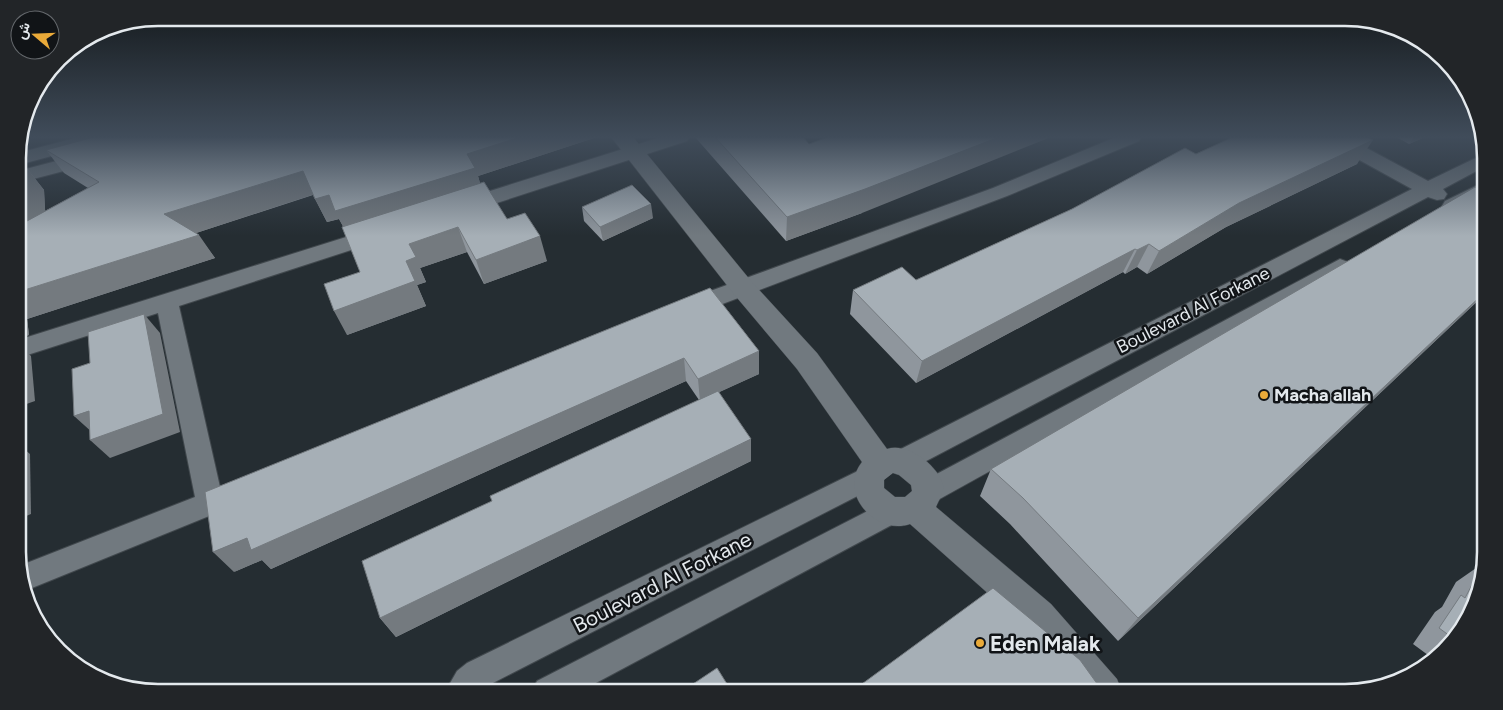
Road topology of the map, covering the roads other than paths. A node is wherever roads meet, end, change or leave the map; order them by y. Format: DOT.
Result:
graph roads {
  1 [pos="41,170"];
  2 [pos="558,170"];
  3 [pos="649,170"];
  4 [pos="1049,170"];
  5 [pos="1392,170"];
  6 [pos="1464,170"];
  7 [pos="27,174"];
  8 [pos="1426,189"];
  9 [pos="1477,192"];
  10 [pos="1455,204"];
  11 [pos="443,213"];
  12 [pos="1477,216"];
  13 [pos="1429,218"];
  14 [pos="396,228"];
  15 [pos="1360,256"];
  16 [pos="742,287"];
  17 [pos="168,302"];
  18 [pos="668,317"];
  19 [pos="27,346"];
  20 [pos="883,467"];
  21 [pos="256,485"];
  22 [pos="210,504"];
  23 [pos="911,504"];
  24 [pos="29,575"];
  25 [pos="1096,683"];
  26 [pos="467,684"];
  27 [pos="564,684"];
  1 -- 7 [label="street"];
  2 -- 11 [label="street"];
  3 -- 16 [label="street"];
  4 -- 16 [label="street"];
  5 -- 8 [label="street"];
  6 -- 8 [label="street, Boulevard Al Forkane"];
  8 -- 10 [label="street"];
  8 -- 20 [label="street, Boulevard Al Forkane"];
  9 -- 10 [label="street"];
  10 -- 12 [label="street"];
  10 -- 13 [label="street"];
  14 -- 17 [label="street"];
  15 -- 23 [label="street, Boulevard Al Forkane"];
  16 -- 18 [label="street"];
  16 -- 20 [label="street"];
  17 -- 19 [label="street"];
  17 -- 22 [label="street"];
  20 -- 23 [label="street"];
  20 -- 23 [label="street"];
  20 -- 26 [label="street, Boulevard Al Forkane"];
  21 -- 22 [label="street"];
  22 -- 24 [label="street"];
  23 -- 25 [label="street"];
  23 -- 27 [label="street, Boulevard Al Forkane"];
}
